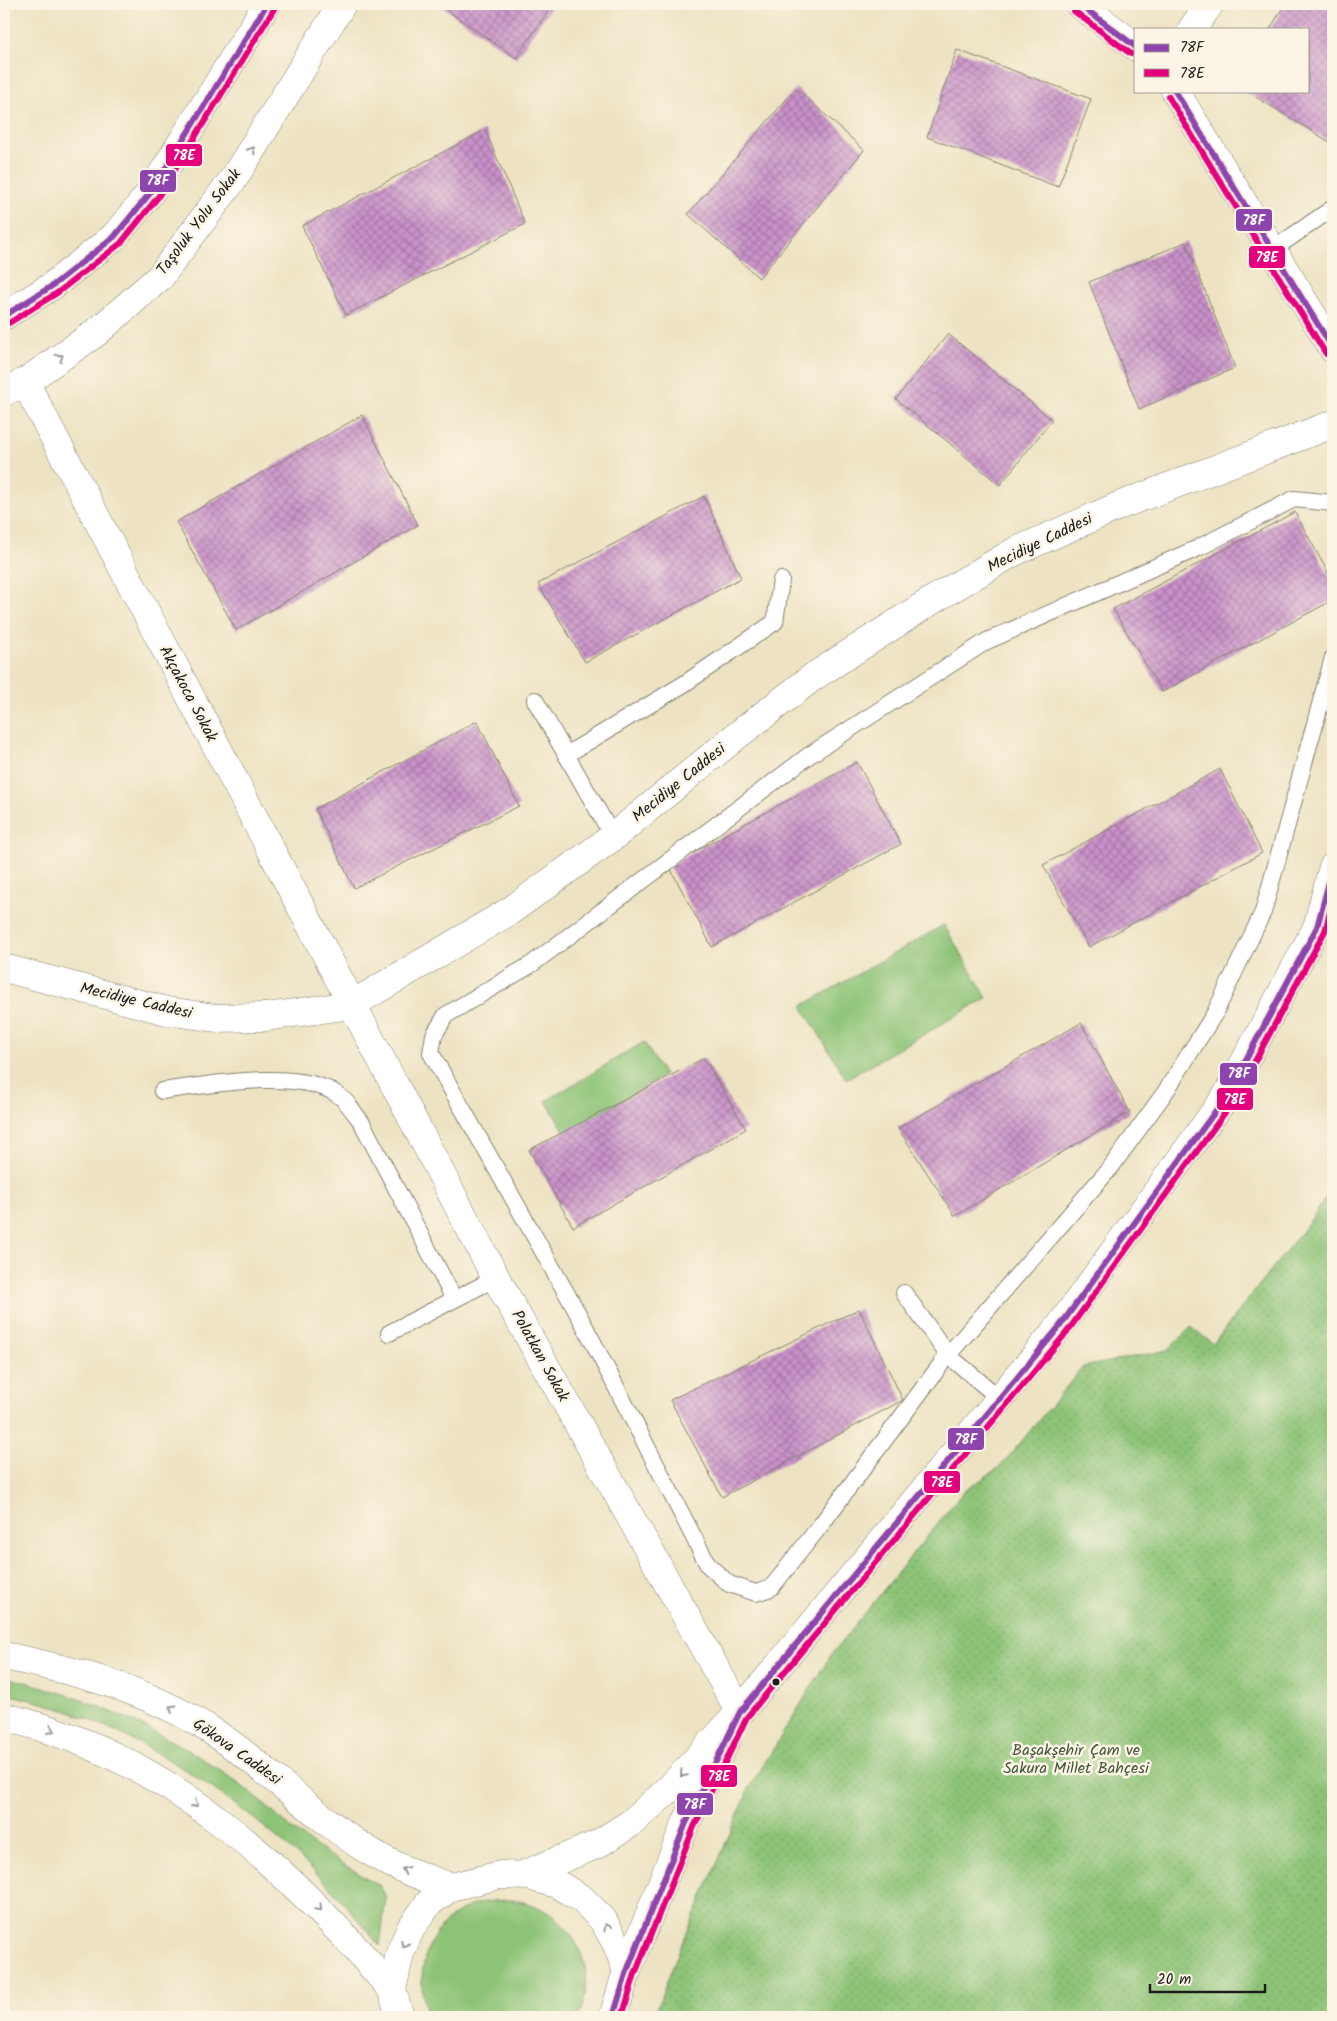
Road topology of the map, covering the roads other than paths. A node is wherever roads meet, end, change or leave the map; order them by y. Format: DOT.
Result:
graph roads {
  1 [pos="266,4"];
  2 [pos="342,4"];
  3 [pos="1078,4"];
  4 [pos="1210,4"];
  5 [pos="1193,28"];
  6 [pos="1134,46"];
  7 [pos="1176,92"];
  8 [pos="1333,208"];
  9 [pos="1272,250"];
  10 [pos="4,316"];
  11 [pos="1333,349"];
  12 [pos="14,387"];
  13 [pos="1333,424"];
  14 [pos="1333,503"];
  15 [pos="781,580"];
  16 [pos="1333,658"];
  17 [pos="534,700"];
  18 [pos="566,755"];
  19 [pos="613,837"];
  20 [pos="1333,867"];
  21 [pos="4,968"];
  22 [pos="351,1005"];
  23 [pos="162,1091"];
  24 [pos="496,1278"];
  25 [pos="904,1293"];
  26 [pos="454,1300"];
  27 [pos="389,1333"];
  28 [pos="948,1355"];
  29 [pos="999,1398"];
  30 [pos="4,1656"];
  31 [pos="740,1712"];
  32 [pos="4,1717"];
  33 [pos="523,1875"];
  34 [pos="450,1887"];
  35 [pos="627,1971"];
  36 [pos="392,1990"];
  37 [pos="400,2017"];
  38 [pos="613,2017"];
  1 -- 10 [label="street"];
  12 -- 2 [label="street, Taşoluk Yolu Sokak, one-way"];
  3 -- 6 [label="street"];
  4 -- 5 [label="street"];
  7 -- 9 [label="street"];
  8 -- 9 [label="lane"];
  9 -- 11 [label="street"];
  12 -- 22 [label="street, Akçakoca Sokak"];
  13 -- 19 [label="street, Mecidiye Caddesi"];
  14 -- 28 [label="lane"];
  15 -- 18 [label="lane"];
  16 -- 28 [label="lane"];
  17 -- 18 [label="lane"];
  18 -- 19 [label="lane"];
  19 -- 22 [label="street, Mecidiye Caddesi"];
  20 -- 29 [label="street"];
  21 -- 22 [label="street, Mecidiye Caddesi"];
  22 -- 24 [label="street, Polatkan Sokak"];
  23 -- 26 [label="lane"];
  24 -- 26 [label="lane"];
  24 -- 31 [label="street, Polatkan Sokak"];
  25 -- 28 [label="lane"];
  26 -- 27 [label="lane"];
  28 -- 29 [label="lane"];
  29 -- 31 [label="street"];
  34 -- 30 [label="street, Gökova Caddesi, one-way"];
  31 -- 33 [label="street, one-way"];
  31 -- 35 [label="street"];
  32 -- 36 [label="street, one-way"];
  33 -- 34 [label="street"];
  35 -- 33 [label="street, one-way"];
  34 -- 36 [label="street, one-way"];
  35 -- 38 [label="street"];
  36 -- 37 [label="street"];
}
